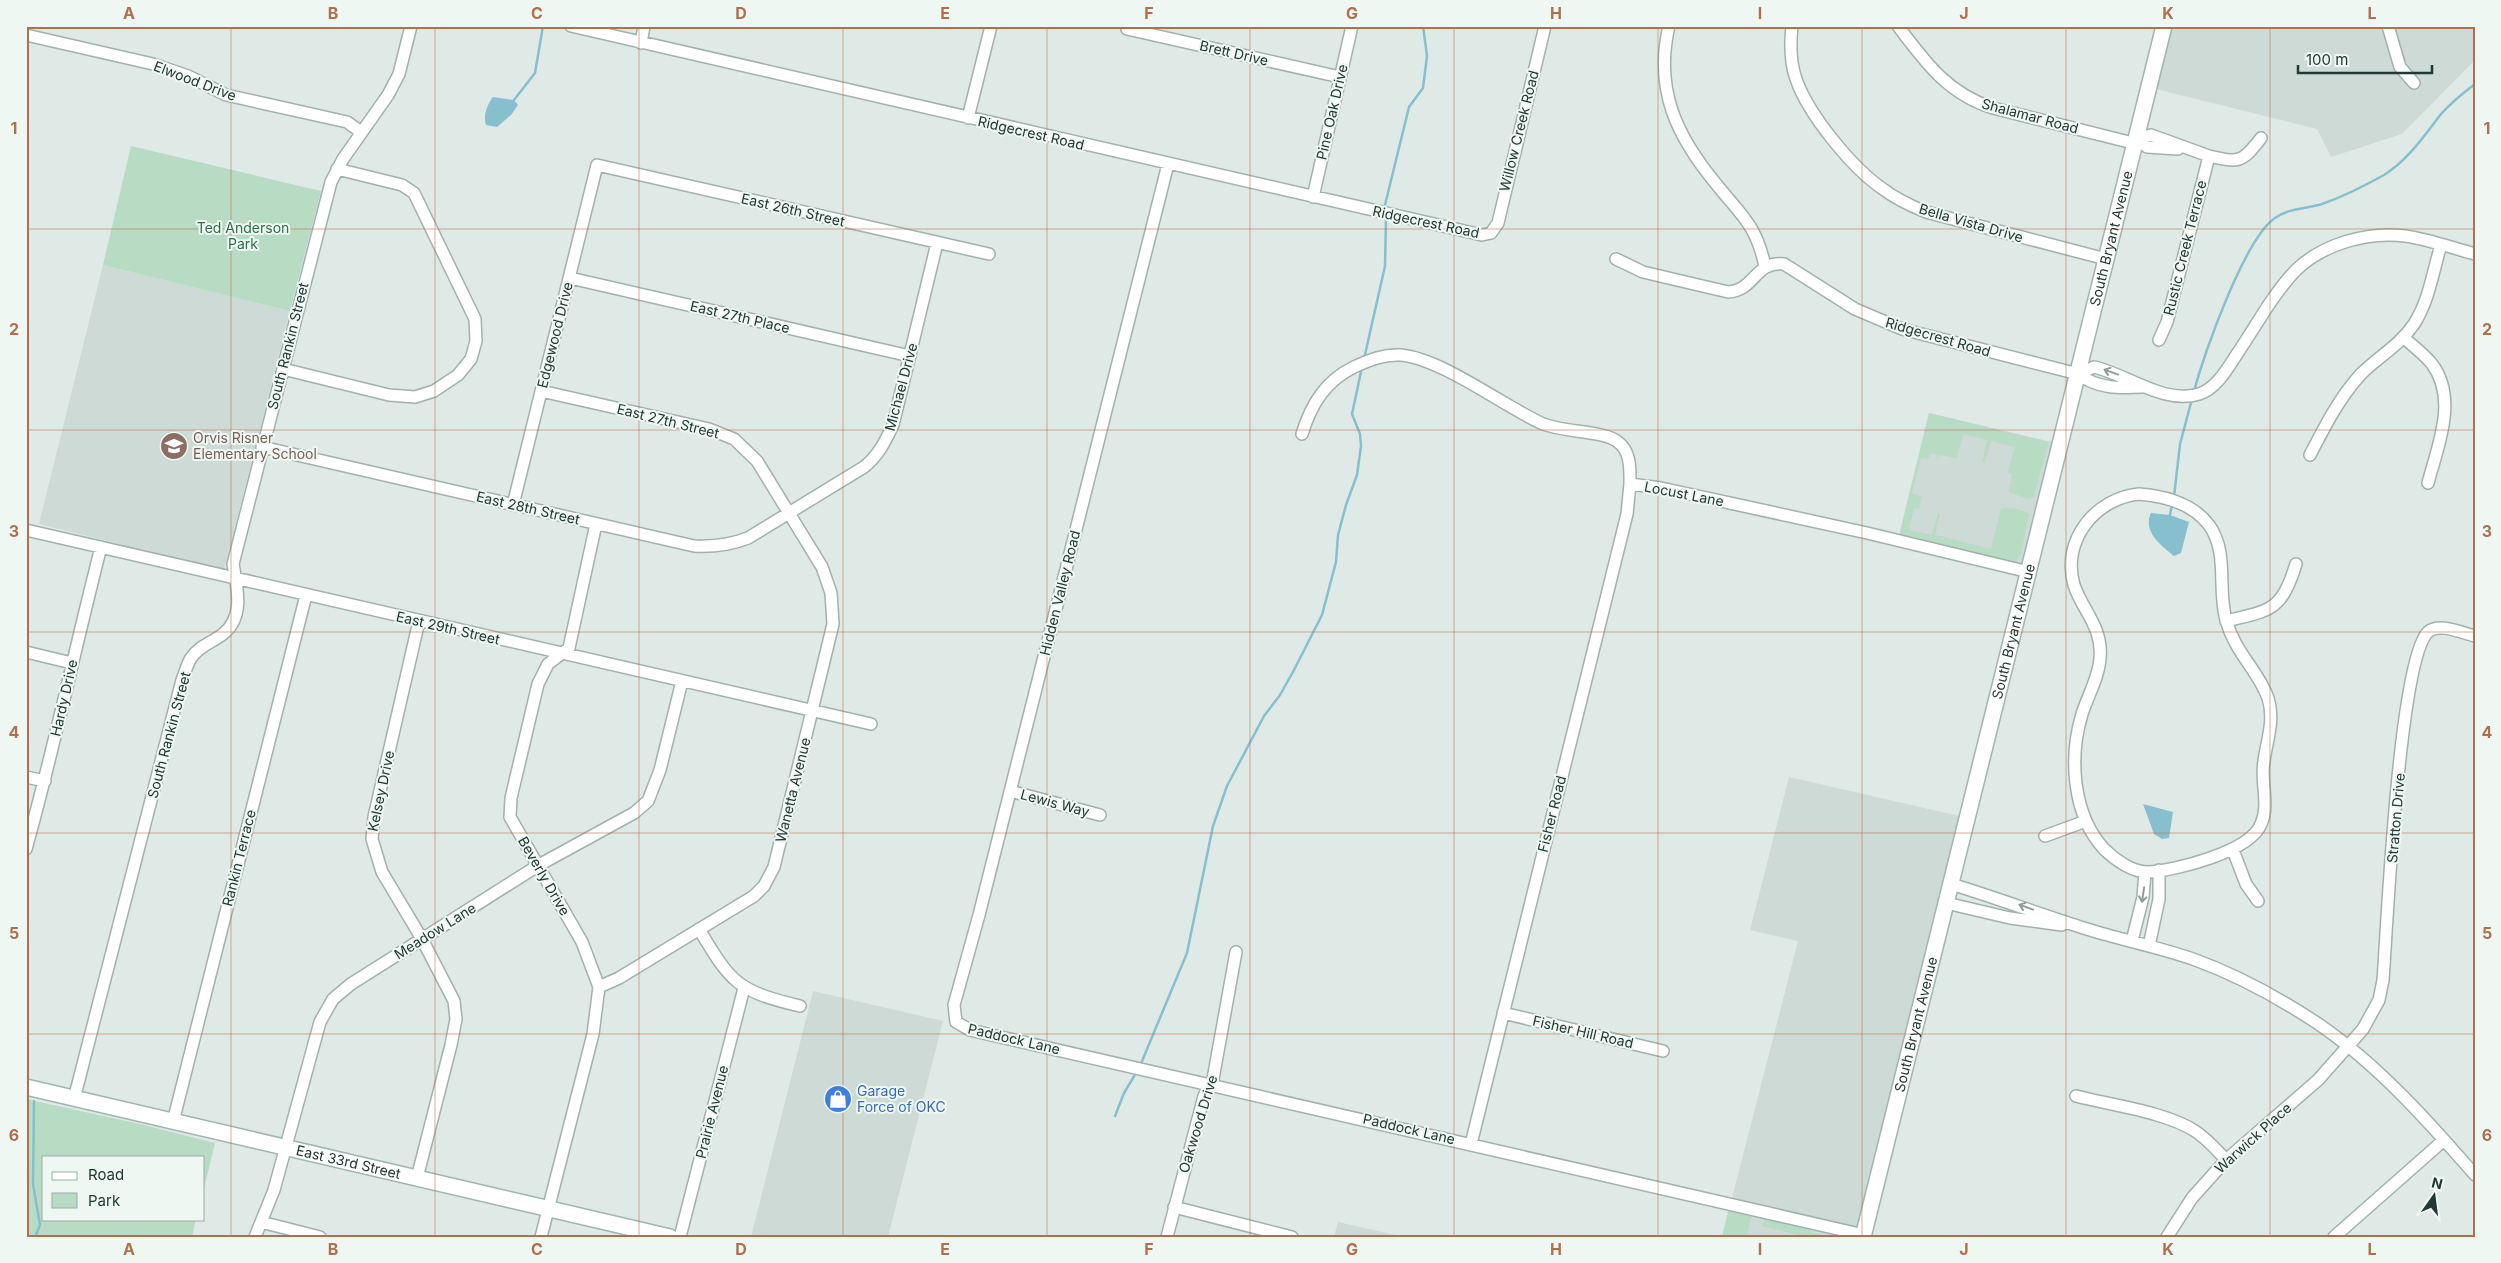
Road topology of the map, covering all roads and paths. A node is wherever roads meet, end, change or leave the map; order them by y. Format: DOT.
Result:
graph roads {
  1 [pos="411,26"];
  2 [pos="571,26"];
  3 [pos="644,26"];
  4 [pos="991,26"];
  5 [pos="1352,26"];
  6 [pos="1544,26"];
  7 [pos="1669,26"];
  8 [pos="1792,26"];
  9 [pos="1898,26"];
  10 [pos="2388,26"];
  11 [pos="2162,27"];
  12 [pos="1127,28"];
  13 [pos="26,35"];
  14 [pos="641,43"];
  15 [pos="1340,77"];
  16 [pos="2414,83"];
  17 [pos="968,118"];
  18 [pos="360,132"];
  19 [pos="2261,138"];
  20 [pos="2134,141"];
  21 [pos="2209,156"];
  22 [pos="1168,164"];
  23 [pos="597,165"];
  24 [pos="337,169"];
  25 [pos="1313,197"];
  26 [pos="1490,233"];
  27 [pos="937,243"];
  28 [pos="2441,245"];
  29 [pos="989,254"];
  30 [pos="2475,254"];
  31 [pos="1616,258"];
  32 [pos="2106,259"];
  33 [pos="1764,266"];
  34 [pos="570,278"];
  35 [pos="2403,337"];
  36 [pos="2159,340"];
  37 [pos="910,356"];
  38 [pos="283,369"];
  39 [pos="2078,374"];
  40 [pos="2143,387"];
  41 [pos="541,391"];
  42 [pos="1302,434"];
  43 [pos="262,447"];
  44 [pos="2310,454"];
  45 [pos="2428,483"];
  46 [pos="1630,484"];
  47 [pos="513,504"];
  48 [pos="788,512"];
  49 [pos="596,524"];
  50 [pos="26,530"];
  51 [pos="101,547"];
  52 [pos="2296,564"];
  53 [pos="2029,572"];
  54 [pos="236,579"];
  55 [pos="306,595"];
  56 [pos="420,621"];
  57 [pos="2226,621"];
  58 [pos="2475,636"];
  59 [pos="26,652"];
  60 [pos="560,653"];
  61 [pos="72,662"];
  62 [pos="682,681"];
  63 [pos="814,711"];
  64 [pos="870,724"];
  65 [pos="26,776"];
  66 [pos="45,781"];
  67 [pos="1010,791"];
  68 [pos="1100,815"];
  69 [pos="2086,820"];
  70 [pos="2046,836"];
  71 [pos="26,849"];
  72 [pos="2233,850"];
  73 [pos="538,865"];
  74 [pos="2159,870"];
  75 [pos="2145,872"];
  76 [pos="1951,884"];
  77 [pos="2258,901"];
  78 [pos="1946,903"];
  79 [pos="699,929"];
  80 [pos="2088,929"];
  81 [pos="422,939"];
  82 [pos="2132,941"];
  83 [pos="2149,946"];
  84 [pos="1236,952"];
  85 [pos="599,987"];
  86 [pos="744,988"];
  87 [pos="800,1006"];
  88 [pos="1503,1013"];
  89 [pos="956,1022"];
  90 [pos="2348,1047"];
  91 [pos="1664,1050"];
  92 [pos="1210,1084"];
  93 [pos="26,1087"];
  94 [pos="2076,1096"];
  95 [pos="74,1099"];
  96 [pos="173,1122"];
  97 [pos="2444,1140"];
  98 [pos="1471,1144"];
  99 [pos="286,1148"];
  100 [pos="2226,1160"];
  101 [pos="2475,1175"];
  102 [pos="417,1178"];
  103 [pos="1174,1207"];
  104 [pos="548,1208"];
  105 [pos="261,1222"];
  106 [pos="1864,1236"];
  107 [pos="255,1237"];
  108 [pos="320,1237"];
  109 [pos="541,1237"];
  110 [pos="670,1237"];
  111 [pos="680,1237"];
  112 [pos="1167,1237"];
  113 [pos="1292,1237"];
  114 [pos="2167,1237"];
  115 [pos="2334,1237"];
  1 -- 18 [label="street, South Rankin Street"];
  2 -- 14 [label="street, Ridgecrest Road"];
  3 -- 14 [label="street"];
  4 -- 17 [label="street"];
  5 -- 15 [label="street, Pine Oak Drive"];
  6 -- 26 [label="street, Willow Creek Road"];
  7 -- 33 [label="street"];
  8 -- 32 [label="street, Bella Vista Drive"];
  9 -- 20 [label="street, Shalamar Road"];
  10 -- 16 [label="street"];
  11 -- 20 [label="street, South Bryant Avenue"];
  12 -- 15 [label="street, Brett Drive"];
  13 -- 18 [label="street, Elwood Drive"];
  14 -- 17 [label="street, Ridgecrest Road"];
  15 -- 25 [label="street, Pine Oak Drive"];
  17 -- 22 [label="street, Ridgecrest Road"];
  18 -- 24 [label="street, South Rankin Street"];
  19 -- 21 [label="street"];
  20 -- 21 [label="street"];
  20 -- 32 [label="street, South Bryant Avenue"];
  21 -- 36 [label="street, Rustic Creek Terrace"];
  22 -- 25 [label="street, Ridgecrest Road"];
  22 -- 67 [label="street, Hidden Valley Road"];
  23 -- 27 [label="street, East 26th Street"];
  23 -- 34 [label="street, Edgewood Drive"];
  24 -- 38 [label="street, South Rankin Street"];
  24 -- 38 [label="street"];
  25 -- 26 [label="street, Ridgecrest Road"];
  27 -- 29 [label="street, East 26th Street"];
  27 -- 37 [label="street, Michael Drive"];
  28 -- 30 [label="street, Ridgecrest Road"];
  28 -- 35 [label="street"];
  28 -- 40 [label="street, Ridgecrest Road"];
  31 -- 33 [label="street"];
  32 -- 39 [label="street, South Bryant Avenue"];
  33 -- 39 [label="street, Ridgecrest Road"];
  34 -- 37 [label="street, East 27th Place"];
  34 -- 41 [label="street, Edgewood Drive"];
  35 -- 44 [label="street"];
  35 -- 45 [label="street"];
  37 -- 48 [label="street, Michael Drive"];
  38 -- 43 [label="street, South Rankin Street"];
  39 -- 40 [label="street, Ridgecrest Road"];
  40 -- 39 [label="street, Ridgecrest Road, one-way"];
  39 -- 53 [label="street, South Bryant Avenue"];
  41 -- 47 [label="street, Edgewood Drive"];
  41 -- 48 [label="street, East 27th Street"];
  42 -- 46 [label="street, Locust Lane"];
  43 -- 47 [label="street, East 28th Street"];
  43 -- 54 [label="street, South Rankin Street"];
  46 -- 53 [label="street, Locust Lane"];
  46 -- 88 [label="street, Fisher Road"];
  47 -- 49 [label="street, East 28th Street"];
  48 -- 49 [label="street, East 28th Street"];
  48 -- 63 [label="street, Wanetta Avenue"];
  49 -- 60 [label="street, Beverly Drive"];
  50 -- 51 [label="street, East 29th Street"];
  51 -- 54 [label="street, East 29th Street"];
  51 -- 61 [label="street, Hardy Drive"];
  52 -- 57 [label="street"];
  53 -- 76 [label="street, South Bryant Avenue"];
  54 -- 55 [label="street, East 29th Street"];
  54 -- 95 [label="street, South Rankin Street"];
  55 -- 56 [label="street, East 29th Street"];
  55 -- 96 [label="street, Rankin Terrace"];
  56 -- 60 [label="street, East 29th Street"];
  56 -- 81 [label="street, Kelsey Drive"];
  57 -- 69 [label="street"];
  57 -- 72 [label="street"];
  58 -- 90 [label="street, Stratton Drive"];
  59 -- 61 [label="street"];
  60 -- 62 [label="street, East 29th Street"];
  60 -- 73 [label="street, Beverly Drive"];
  61 -- 66 [label="street, Hardy Drive"];
  62 -- 63 [label="street, East 29th Street"];
  62 -- 73 [label="street, Meadow Lane"];
  63 -- 64 [label="street, East 29th Street"];
  63 -- 79 [label="street, Wanetta Avenue"];
  65 -- 66 [label="street"];
  66 -- 71 [label="street, Hardy Drive"];
  67 -- 68 [label="street, Lewis Way"];
  67 -- 89 [label="street, Hidden Valley Road"];
  69 -- 70 [label="street"];
  69 -- 75 [label="street"];
  72 -- 74 [label="street"];
  72 -- 77 [label="street"];
  73 -- 81 [label="street, Meadow Lane"];
  73 -- 85 [label="street, Beverly Drive"];
  74 -- 75 [label="street"];
  74 -- 83 [label="street"];
  75 -- 82 [label="street, one-way"];
  76 -- 78 [label="street, South Bryant Avenue"];
  80 -- 76 [label="street, one-way"];
  78 -- 80 [label="street"];
  78 -- 106 [label="street, South Bryant Avenue"];
  79 -- 85 [label="street, Wanetta Avenue"];
  79 -- 86 [label="street"];
  80 -- 82 [label="street"];
  81 -- 99 [label="street, Meadow Lane"];
  81 -- 102 [label="street, Kelsey Drive"];
  82 -- 83 [label="street"];
  83 -- 90 [label="street"];
  84 -- 92 [label="street, Oakwood Drive"];
  85 -- 104 [label="street, Beverly Drive"];
  86 -- 87 [label="street"];
  86 -- 111 [label="street, Prairie Avenue"];
  88 -- 91 [label="street, Fisher Hill Road"];
  88 -- 98 [label="street, Fisher Road"];
  89 -- 92 [label="street, Paddock Lane"];
  90 -- 97 [label="street"];
  90 -- 100 [label="street, Warwick Place"];
  92 -- 98 [label="street, Paddock Lane"];
  92 -- 103 [label="street, Oakwood Drive"];
  93 -- 95 [label="street, East 33rd Street"];
  94 -- 100 [label="street"];
  95 -- 96 [label="street, East 33rd Street"];
  96 -- 99 [label="street, East 33rd Street"];
  97 -- 101 [label="street"];
  97 -- 115 [label="street"];
  98 -- 106 [label="street, Paddock Lane"];
  99 -- 102 [label="street, East 33rd Street"];
  99 -- 105 [label="street, Meadow Lane"];
  100 -- 114 [label="street, Warwick Place"];
  102 -- 104 [label="street, East 33rd Street"];
  103 -- 112 [label="street, Oakwood Drive"];
  103 -- 113 [label="street"];
  104 -- 109 [label="street, Beverly Drive"];
  104 -- 110 [label="street, East 33rd Street"];
  105 -- 107 [label="street, Meadow Lane"];
  105 -- 108 [label="street"];
}
